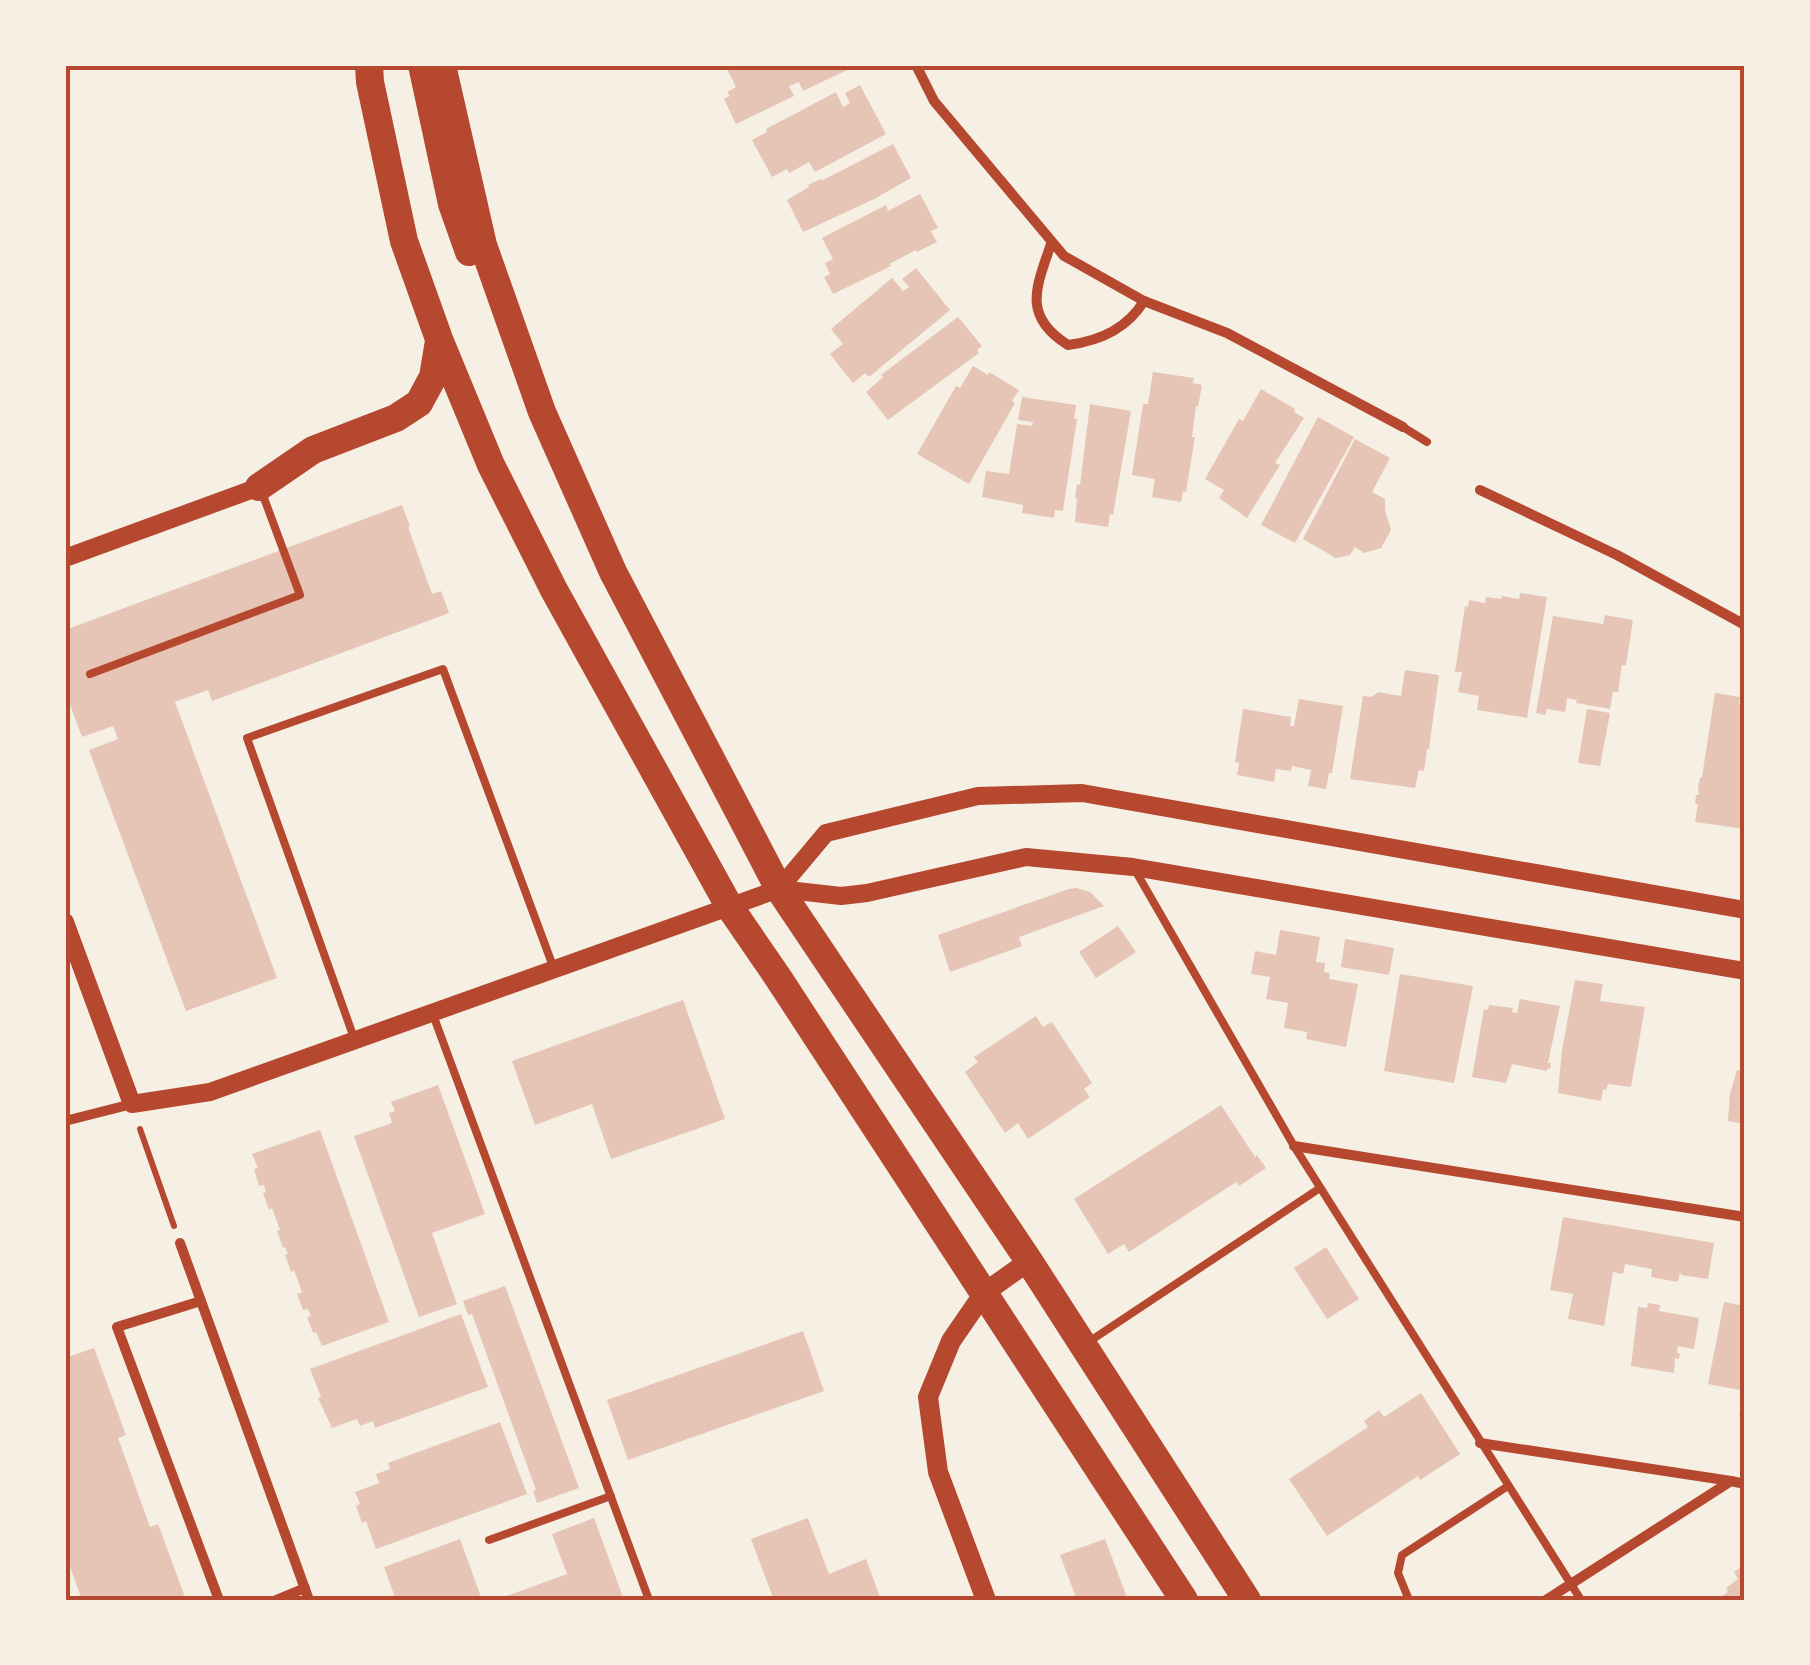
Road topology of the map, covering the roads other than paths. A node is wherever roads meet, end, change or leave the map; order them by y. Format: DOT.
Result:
graph roads {
  1 [pos="368,65"];
  2 [pos="422,65"];
  3 [pos="442,65"];
  4 [pos="916,65"];
  5 [pos="1051,244"];
  6 [pos="1144,301"];
  7 [pos="439,339"];
  8 [pos="542,412"];
  9 [pos="1403,427"];
  10 [pos="1427,442"];
  11 [pos="260,487"];
  12 [pos="1480,490"];
  13 [pos="65,558"];
  14 [pos="1745,625"];
  15 [pos="90,674"];
  16 [pos="1133,866"];
  17 [pos="779,889"];
  18 [pos="729,906"];
  19 [pos="1745,910"];
  20 [pos="65,922"];
  21 [pos="554,969"];
  22 [pos="1745,970"];
  23 [pos="432,1012"];
  24 [pos="354,1040"];
  25 [pos="132,1104"];
  26 [pos="65,1121"];
  27 [pos="1294,1146"];
  28 [pos="1320,1188"];
  29 [pos="1745,1217"];
  30 [pos="180,1243"];
  31 [pos="1029,1261"];
  32 [pos="984,1293"];
  33 [pos="201,1301"];
  34 [pos="1083,1345"];
  35 [pos="1480,1442"];
  36 [pos="1732,1481"];
  37 [pos="1745,1484"];
  38 [pos="1508,1486"];
  39 [pos="611,1496"];
  40 [pos="489,1540"];
  41 [pos="1571,1584"];
  42 [pos="307,1594"];
  43 [pos="219,1600"];
  44 [pos="276,1600"];
  45 [pos="649,1600"];
  46 [pos="986,1600"];
  47 [pos="1184,1600"];
  48 [pos="1247,1600"];
  49 [pos="1409,1600"];
  50 [pos="1546,1600"];
  51 [pos="1581,1600"];
  1 -- 7 [label="highway"];
  2 -- 8 [label="highway"];
  3 -- 8 [label="highway"];
  4 -- 5 [label="street"];
  5 -- 6 [label="street"];
  5 -- 6 [label="street"];
  6 -- 9 [label="street"];
  7 -- 11 [label="highway"];
  7 -- 18 [label="highway"];
  8 -- 17 [label="highway"];
  9 -- 10 [label="lane"];
  11 -- 13 [label="street"];
  11 -- 15 [label="lane"];
  12 -- 14 [label="street"];
  16 -- 17 [label="street"];
  16 -- 22 [label="street"];
  16 -- 27 [label="lane"];
  17 -- 18 [label="street"];
  17 -- 19 [label="street"];
  17 -- 31 [label="highway"];
  18 -- 21 [label="street"];
  18 -- 32 [label="highway"];
  20 -- 25 [label="street"];
  21 -- 23 [label="street"];
  21 -- 24 [label="lane"];
  23 -- 24 [label="street"];
  23 -- 39 [label="lane"];
  24 -- 25 [label="street"];
  25 -- 26 [label="street"];
  27 -- 28 [label="lane"];
  27 -- 29 [label="street"];
  28 -- 34 [label="lane"];
  28 -- 35 [label="lane"];
  30 -- 33 [label="street"];
  31 -- 32 [label="main road"];
  31 -- 34 [label="highway"];
  32 -- 46 [label="main road"];
  32 -- 47 [label="highway"];
  33 -- 42 [label="street"];
  33 -- 43 [label="street"];
  34 -- 48 [label="highway"];
  35 -- 36 [label="street"];
  35 -- 38 [label="lane"];
  36 -- 37 [label="street"];
  36 -- 41 [label="street"];
  38 -- 41 [label="lane"];
  38 -- 49 [label="lane"];
  39 -- 40 [label="lane"];
  39 -- 45 [label="lane"];
  41 -- 50 [label="street"];
  41 -- 51 [label="lane"];
  42 -- 44 [label="street"];
}
